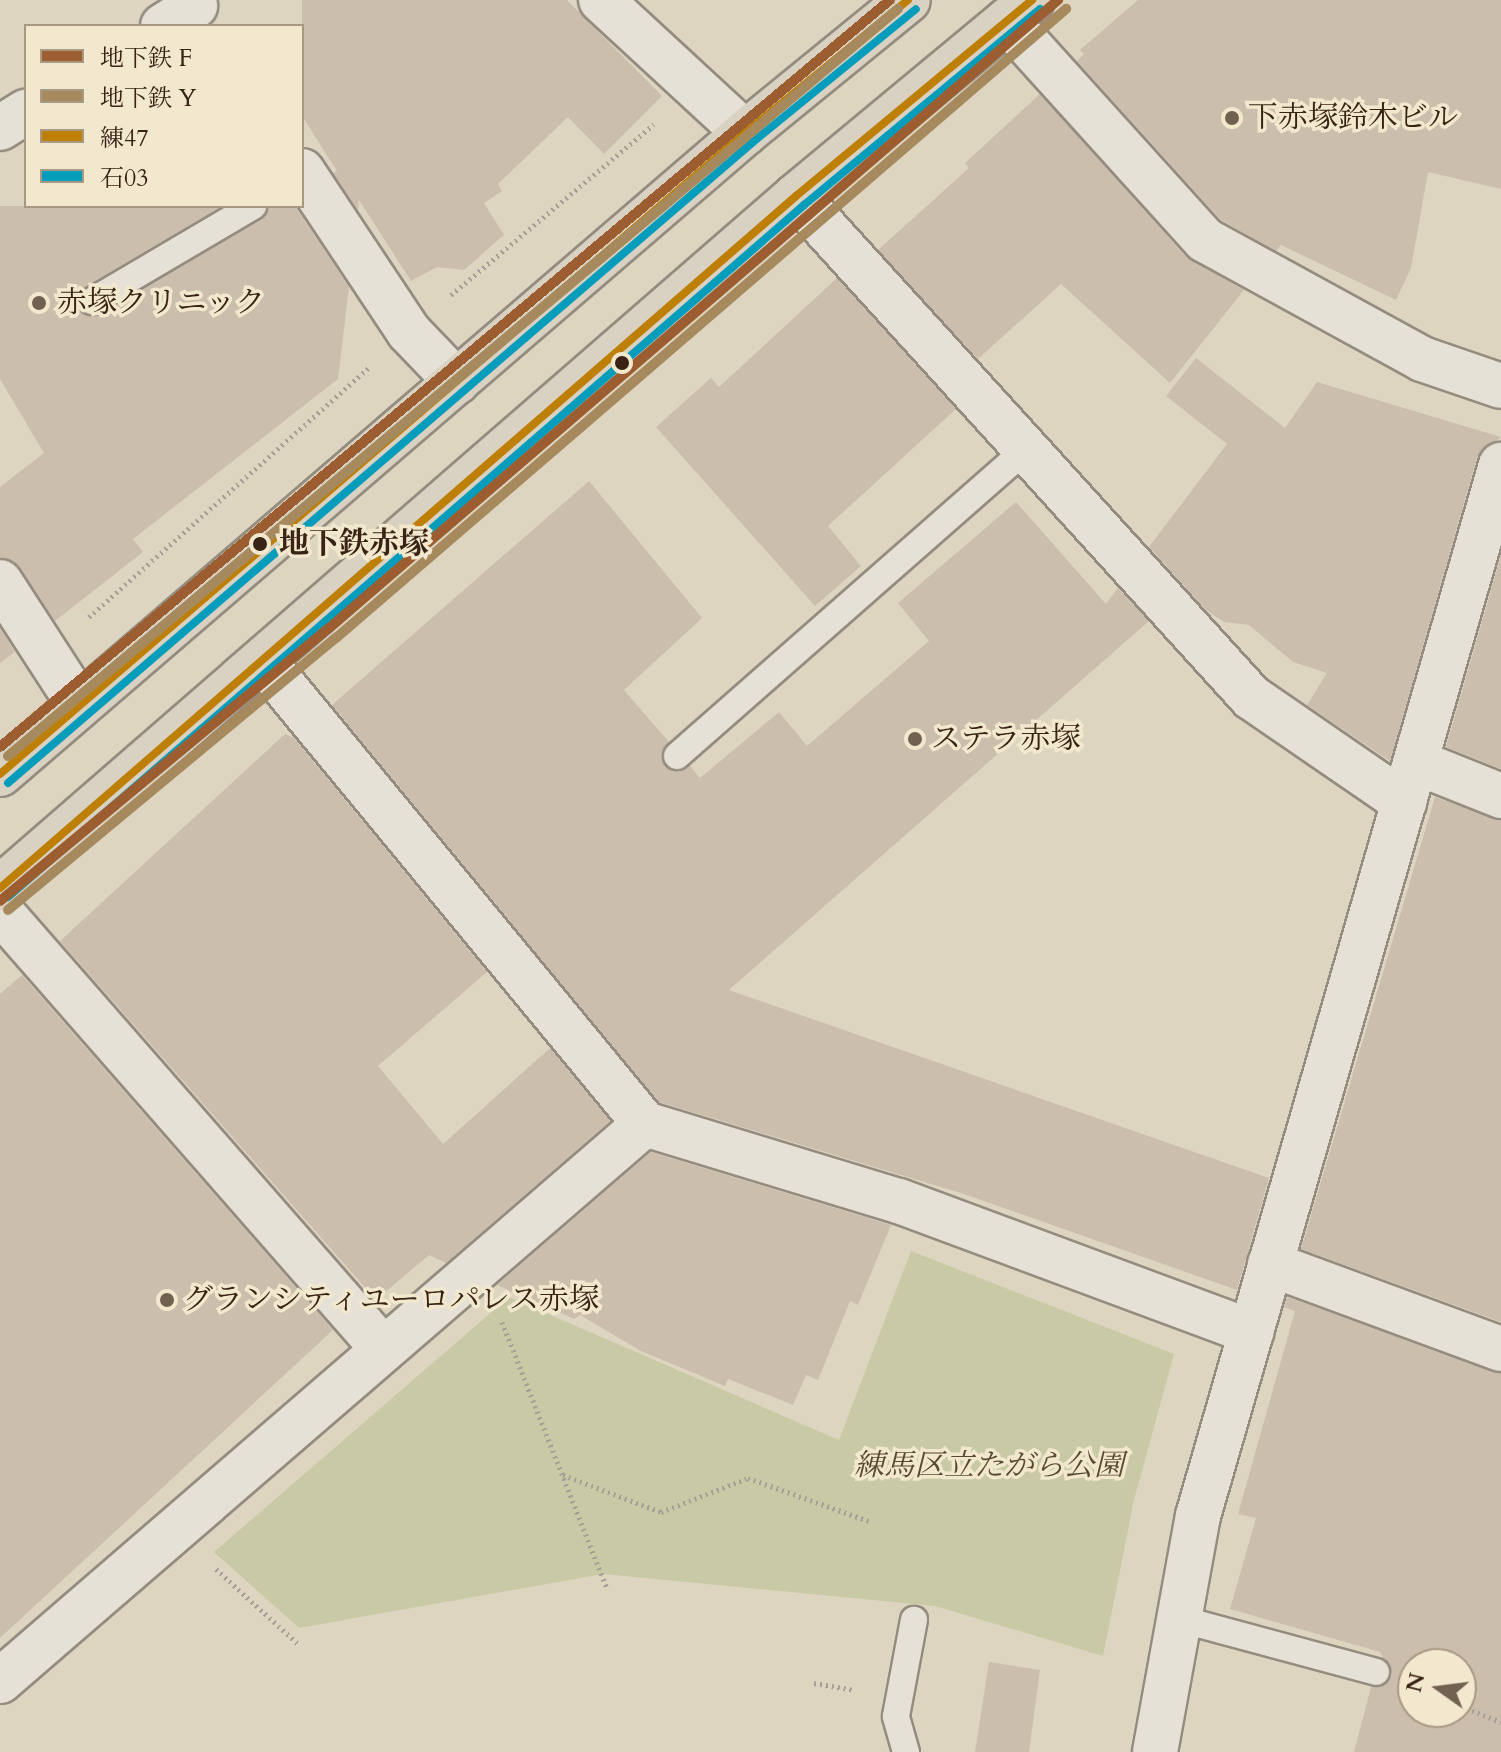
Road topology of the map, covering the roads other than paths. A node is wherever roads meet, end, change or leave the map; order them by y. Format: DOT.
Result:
graph roads {
  1 [pos="601,0"];
  2 [pos="908,0"];
  3 [pos="1019,10"];
  4 [pos="24,113"];
  5 [pos="0,128"];
  6 [pos="745,133"];
  7 [pos="304,176"];
  8 [pos="796,196"];
  9 [pos="250,208"];
  10 [pos="92,301"];
  11 [pos="457,382"];
  12 [pos="1501,386"];
  13 [pos="1026,449"];
  14 [pos="1501,465"];
  15 [pos="0,582"];
  16 [pos="264,662"];
  17 [pos="79,704"];
  18 [pos="677,756"];
  19 [pos="0,774"];
  20 [pos="1410,782"];
  21 [pos="1501,796"];
  22 [pos="0,888"];
  23 [pos="0,911"];
  24 [pos="645,1124"];
  25 [pos="1270,1264"];
  26 [pos="1251,1332"];
  27 [pos="383,1349"];
  28 [pos="1501,1349"];
  29 [pos="1180,1619"];
  30 [pos="914,1620"];
  31 [pos="1376,1672"];
  32 [pos="0,1681"];
  33 [pos="906,1752"];
  34 [pos="1155,1752"];
  1 -- 6 [label="street"];
  2 -- 6 [label="highway"];
  3 -- 8 [label="highway"];
  3 -- 12 [label="street"];
  4 -- 5 [label="street"];
  6 -- 11 [label="highway"];
  7 -- 11 [label="street"];
  8 -- 13 [label="street"];
  8 -- 16 [label="highway"];
  9 -- 10 [label="lane"];
  11 -- 17 [label="highway"];
  13 -- 18 [label="lane"];
  13 -- 20 [label="street"];
  14 -- 20 [label="street"];
  15 -- 17 [label="street"];
  16 -- 22 [label="highway"];
  16 -- 24 [label="street"];
  17 -- 19 [label="highway"];
  20 -- 21 [label="street"];
  20 -- 25 [label="street"];
  23 -- 27 [label="street"];
  24 -- 26 [label="street"];
  24 -- 27 [label="street"];
  25 -- 26 [label="street"];
  25 -- 28 [label="street"];
  26 -- 29 [label="street"];
  27 -- 32 [label="street"];
  29 -- 31 [label="lane"];
  29 -- 34 [label="street"];
  30 -- 33 [label="lane"];
}
